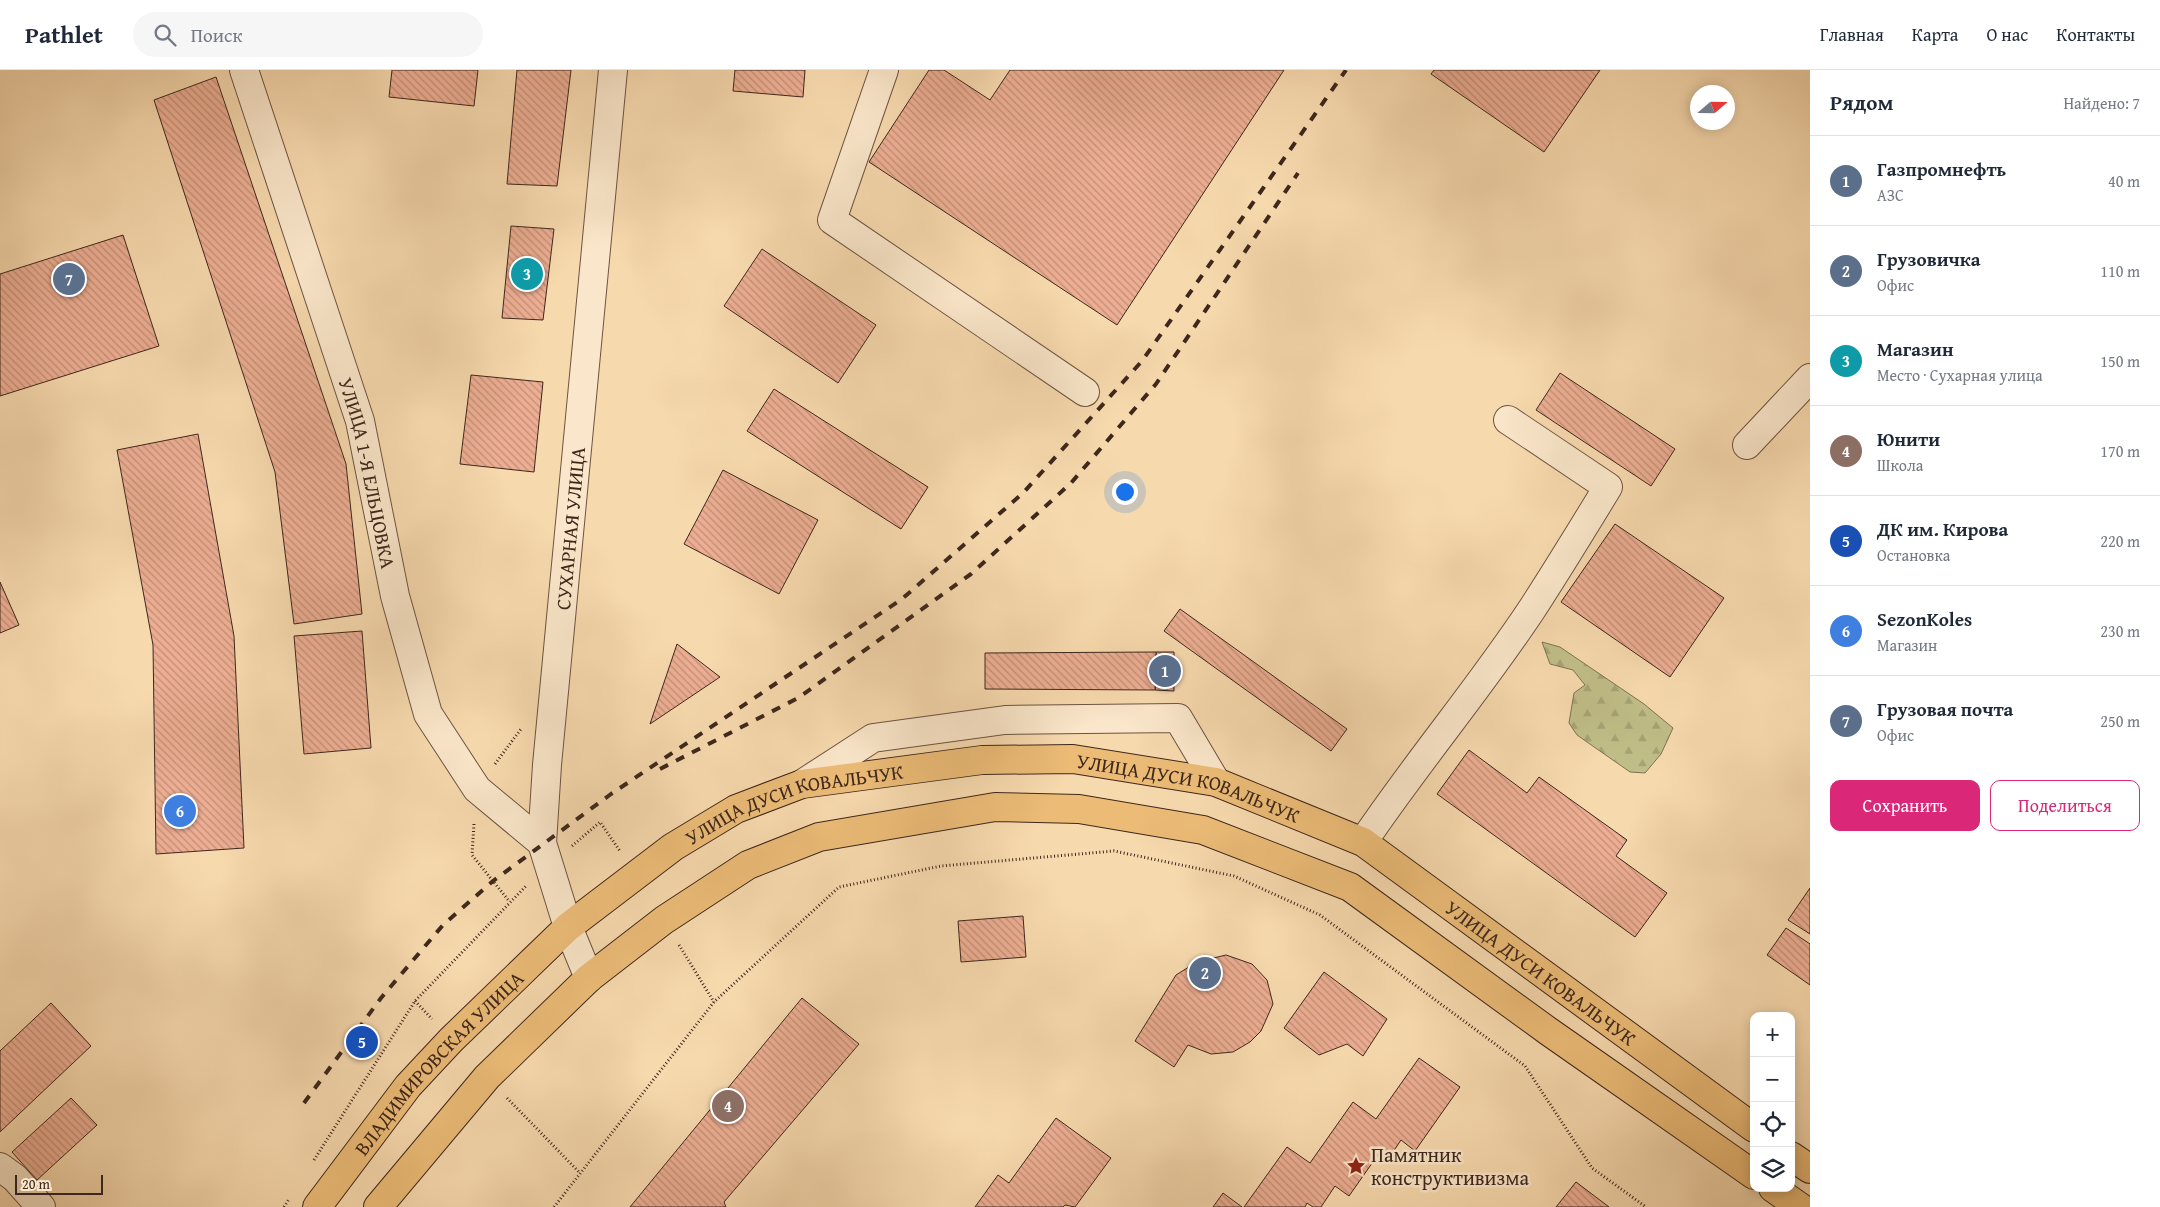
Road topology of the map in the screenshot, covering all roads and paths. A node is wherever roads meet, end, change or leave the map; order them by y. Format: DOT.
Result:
graph roads {
  1 [pos="244,70"];
  2 [pos="613,70"];
  3 [pos="884,70"];
  4 [pos="1810,378"];
  5 [pos="1085,392"];
  6 [pos="1508,420"];
  7 [pos="1747,445"];
  8 [pos="1216,782"];
  9 [pos="802,784"];
  10 [pos="1363,842"];
  11 [pos="542,843"];
  12 [pos="568,927"];
  13 [pos="589,978"];
  14 [pos="415,1001"];
  15 [pos="1750,1125"];
  16 [pos="1795,1159"];
  17 [pos="310,1166"];
  18 [pos="0,1167"];
  19 [pos="1810,1169"];
  20 [pos="1750,1172"];
  21 [pos="294,1190"];
  22 [pos="1779,1192"];
  23 [pos="385,1204"];
  24 [pos="41,1207"];
  25 [pos="284,1207"];
  26 [pos="318,1207"];
  27 [pos="554,1207"];
  28 [pos="1646,1207"];
  29 [pos="1800,1207"];
  1 -- 11 [label="street, УЛИЦА 1-Я ЕЛЬЦОВКА"];
  2 -- 11 [label="street, СУХАРНАЯ УЛИЦА"];
  3 -- 5 [label="street"];
  4 -- 7 [label="street"];
  6 -- 10 [label="street"];
  8 -- 9 [label="main road, УЛИЦА ДУСИ КОВАЛЬЧУК"];
  8 -- 9 [label="street"];
  8 -- 10 [label="main road, УЛИЦА ДУСИ КОВАЛЬЧУК"];
  9 -- 12 [label="main road, УЛИЦА ДУСИ КОВАЛЬЧУК"];
  10 -- 15 [label="main road, УЛИЦА ДУСИ КОВАЛЬЧУК"];
  11 -- 12 [label="street, СУХАРНАЯ УЛИЦА"];
  12 -- 13 [label="street, СУХАРНАЯ УЛИЦА"];
  12 -- 26 [label="main road, ВЛАДИМИРОВСКАЯ УЛИЦА"];
  13 -- 20 [label="main road, УЛИЦА ДУСИ КОВАЛЬЧУК"];
  13 -- 23 [label="main road"];
  14 -- 17 [label="path"];
  16 -- 19 [label="main road"];
  18 -- 24 [label="street"];
  21 -- 25 [label="path"];
  22 -- 29 [label="main road"];
  27 -- 28 [label="path"];
}
